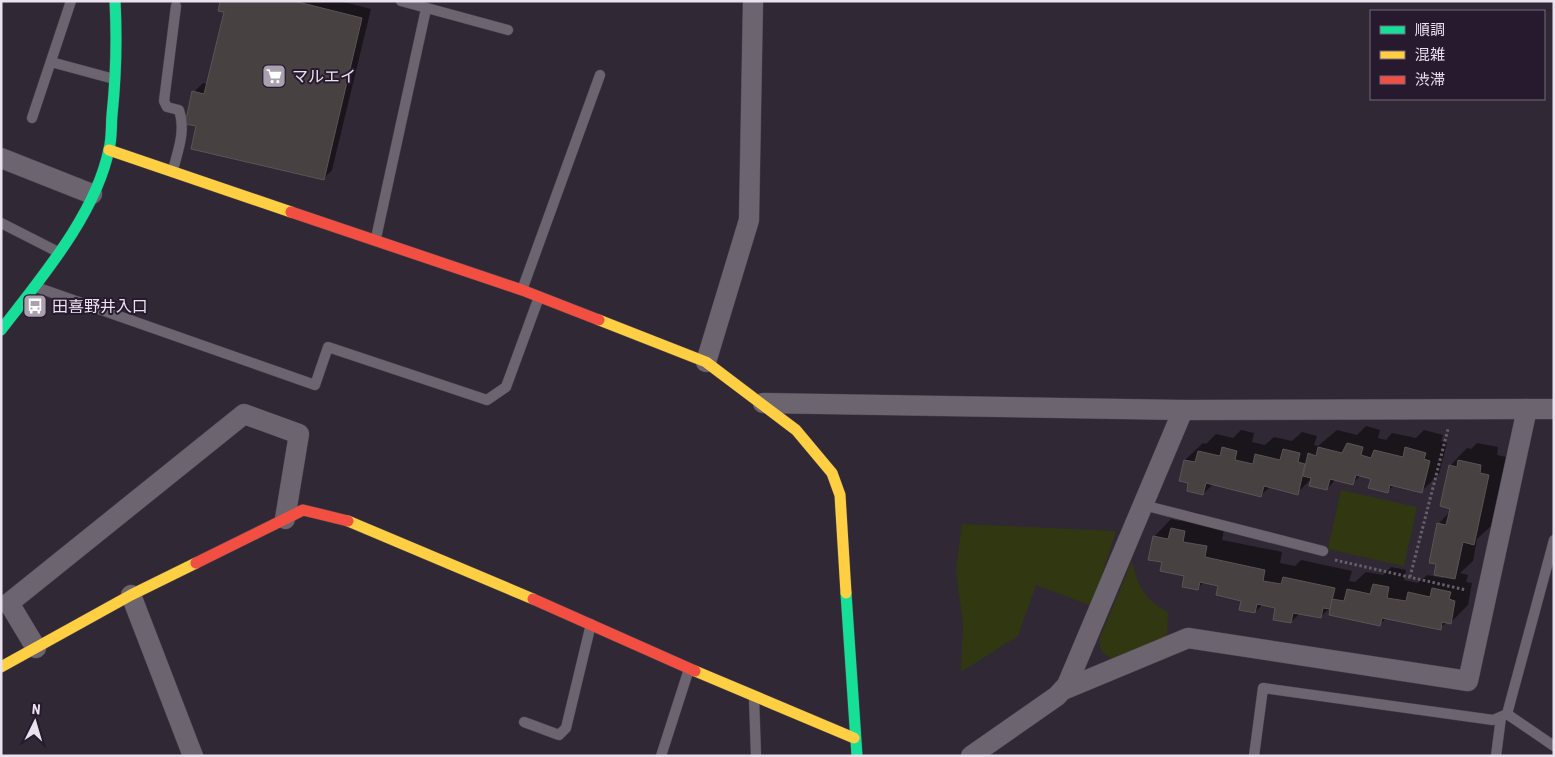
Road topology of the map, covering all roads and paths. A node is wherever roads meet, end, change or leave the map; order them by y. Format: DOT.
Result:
graph roads {
  1 [pos="71,1"];
  2 [pos="114,1"];
  3 [pos="401,1"];
  4 [pos="754,1"];
  5 [pos="176,6"];
  6 [pos="426,9"];
  7 [pos="508,30"];
  8 [pos="51,62"];
  9 [pos="600,74"];
  10 [pos="115,79"];
  11 [pos="32,118"];
  12 [pos="109,150"];
  13 [pos="1,158"];
  14 [pos="173,171"];
  15 [pos="92,194"];
  16 [pos="1,223"];
  17 [pos="376,239"];
  18 [pos="58,252"];
  19 [pos="35,287"];
  20 [pos="522,290"];
  21 [pos="539,296"];
  22 [pos="1,330"];
  23 [pos="706,362"];
  24 [pos="763,403"];
  25 [pos="1527,409"];
  26 [pos="1554,409"];
  27 [pos="1183,410"];
  28 [pos="1454,410"];
  29 [pos="1143,505"];
  30 [pos="284,519"];
  31 [pos="1554,540"];
  32 [pos="1323,551"];
  33 [pos="1410,577"];
  34 [pos="1487,594"];
  35 [pos="131,595"];
  36 [pos="591,623"];
  37 [pos="36,648"];
  38 [pos="1,667"];
  39 [pos="689,668"];
  40 [pos="1063,690"];
  41 [pos="754,696"];
  42 [pos="1504,715"];
  43 [pos="524,722"];
  44 [pos="854,738"];
  45 [pos="1554,746"];
  46 [pos="193,756"];
  47 [pos="661,756"];
  48 [pos="756,756"];
  49 [pos="857,756"];
  50 [pos="972,756"];
  51 [pos="1254,756"];
  52 [pos="1496,756"];
  1 -- 8 [label="lane"];
  2 -- 10 [label="street"];
  3 -- 6 [label="lane"];
  4 -- 23 [label="street"];
  5 -- 14 [label="lane"];
  6 -- 7 [label="lane"];
  6 -- 17 [label="lane"];
  8 -- 10 [label="lane"];
  8 -- 11 [label="lane"];
  9 -- 20 [label="lane"];
  10 -- 12 [label="street"];
  12 -- 14 [label="street"];
  12 -- 15 [label="street"];
  13 -- 15 [label="street"];
  14 -- 17 [label="street"];
  15 -- 18 [label="street"];
  16 -- 18 [label="lane"];
  17 -- 20 [label="street"];
  18 -- 19 [label="street"];
  19 -- 21 [label="lane"];
  19 -- 22 [label="street"];
  20 -- 21 [label="street"];
  21 -- 23 [label="street"];
  23 -- 24 [label="street"];
  24 -- 27 [label="street"];
  24 -- 44 [label="street"];
  25 -- 26 [label="street"];
  25 -- 28 [label="street"];
  25 -- 34 [label="street"];
  27 -- 28 [label="street"];
  27 -- 29 [label="street"];
  28 -- 33 [label="path"];
  29 -- 32 [label="lane"];
  29 -- 40 [label="street"];
  30 -- 35 [label="street"];
  30 -- 36 [label="street"];
  30 -- 37 [label="street"];
  31 -- 42 [label="lane"];
  32 -- 33 [label="path"];
  33 -- 34 [label="path"];
  34 -- 40 [label="street"];
  35 -- 37 [label="street"];
  35 -- 46 [label="street"];
  36 -- 39 [label="street"];
  36 -- 43 [label="lane"];
  37 -- 38 [label="street"];
  39 -- 41 [label="street"];
  39 -- 47 [label="lane"];
  40 -- 50 [label="street"];
  41 -- 44 [label="street"];
  41 -- 48 [label="lane"];
  42 -- 45 [label="lane"];
  42 -- 51 [label="lane"];
  42 -- 52 [label="lane"];
  44 -- 49 [label="street"];
}
